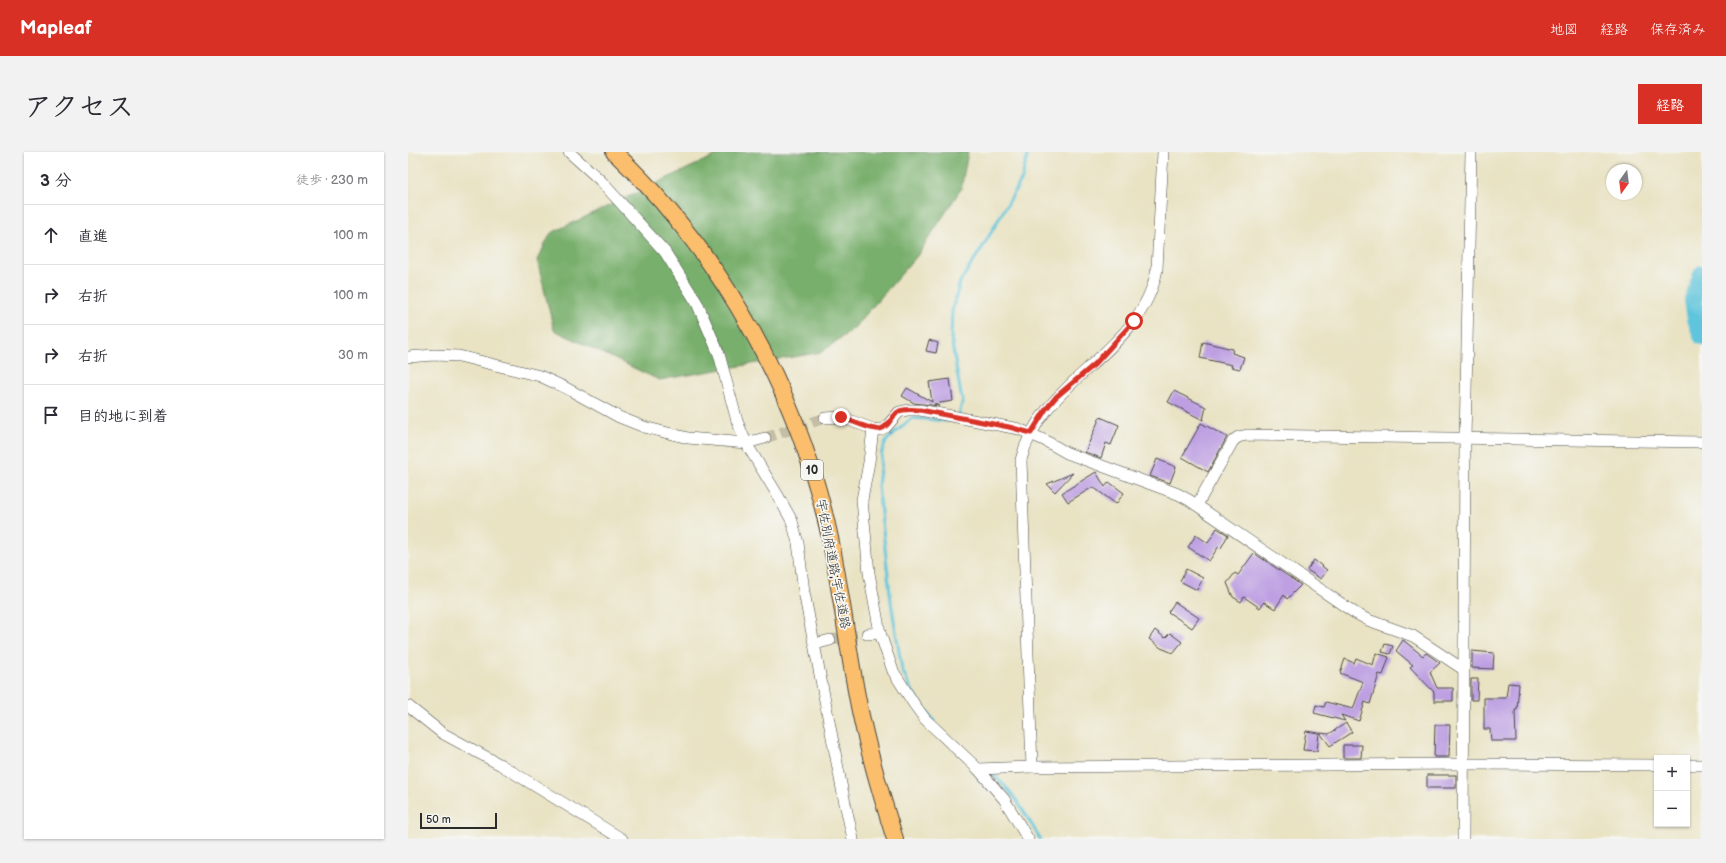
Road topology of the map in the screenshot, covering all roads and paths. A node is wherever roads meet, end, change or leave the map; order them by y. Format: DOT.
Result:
graph roads {
  1 [pos="569,152"];
  2 [pos="608,152"];
  3 [pos="614,152"];
  4 [pos="1163,152"];
  5 [pos="1471,152"];
  6 [pos="639,176"];
  7 [pos="408,357"];
  8 [pos="825,418"];
  9 [pos="873,429"];
  10 [pos="1031,433"];
  11 [pos="764,438"];
  12 [pos="1465,440"];
  13 [pos="1702,442"];
  14 [pos="746,443"];
  15 [pos="1198,505"];
  16 [pos="880,633"];
  17 [pos="867,634"];
  18 [pos="830,640"];
  19 [pos="815,644"];
  20 [pos="1463,669"];
  21 [pos="408,706"];
  22 [pos="1463,764"];
  23 [pos="1654,765"];
  24 [pos="1690,765"];
  25 [pos="1702,765"];
  26 [pos="1032,767"];
  27 [pos="978,769"];
  28 [pos="622,839"];
  29 [pos="853,839"];
  30 [pos="895,839"];
  31 [pos="1028,839"];
  32 [pos="1463,839"];
  1 -- 14 [label="street"];
  2 -- 6 [label="highway"];
  3 -- 6 [label="highway, 宇佐別府道路;宇佐道路 / 10"];
  4 -- 10 [label="street"];
  5 -- 12 [label="street"];
  6 -- 30 [label="highway, 宇佐別府道路;宇佐道路 / 10"];
  7 -- 14 [label="street"];
  8 -- 9 [label="street"];
  9 -- 10 [label="street"];
  9 -- 16 [label="street"];
  10 -- 15 [label="street"];
  10 -- 26 [label="street"];
  11 -- 14 [label="street"];
  12 -- 13 [label="street"];
  12 -- 15 [label="street"];
  12 -- 20 [label="street"];
  14 -- 19 [label="street"];
  15 -- 20 [label="street"];
  16 -- 17 [label="street"];
  16 -- 27 [label="street"];
  18 -- 19 [label="street"];
  19 -- 29 [label="street"];
  20 -- 22 [label="street"];
  21 -- 28 [label="street"];
  22 -- 23 [label="street"];
  22 -- 26 [label="street"];
  22 -- 32 [label="street"];
  24 -- 25 [label="street"];
  26 -- 27 [label="street"];
  27 -- 31 [label="street"];
}
